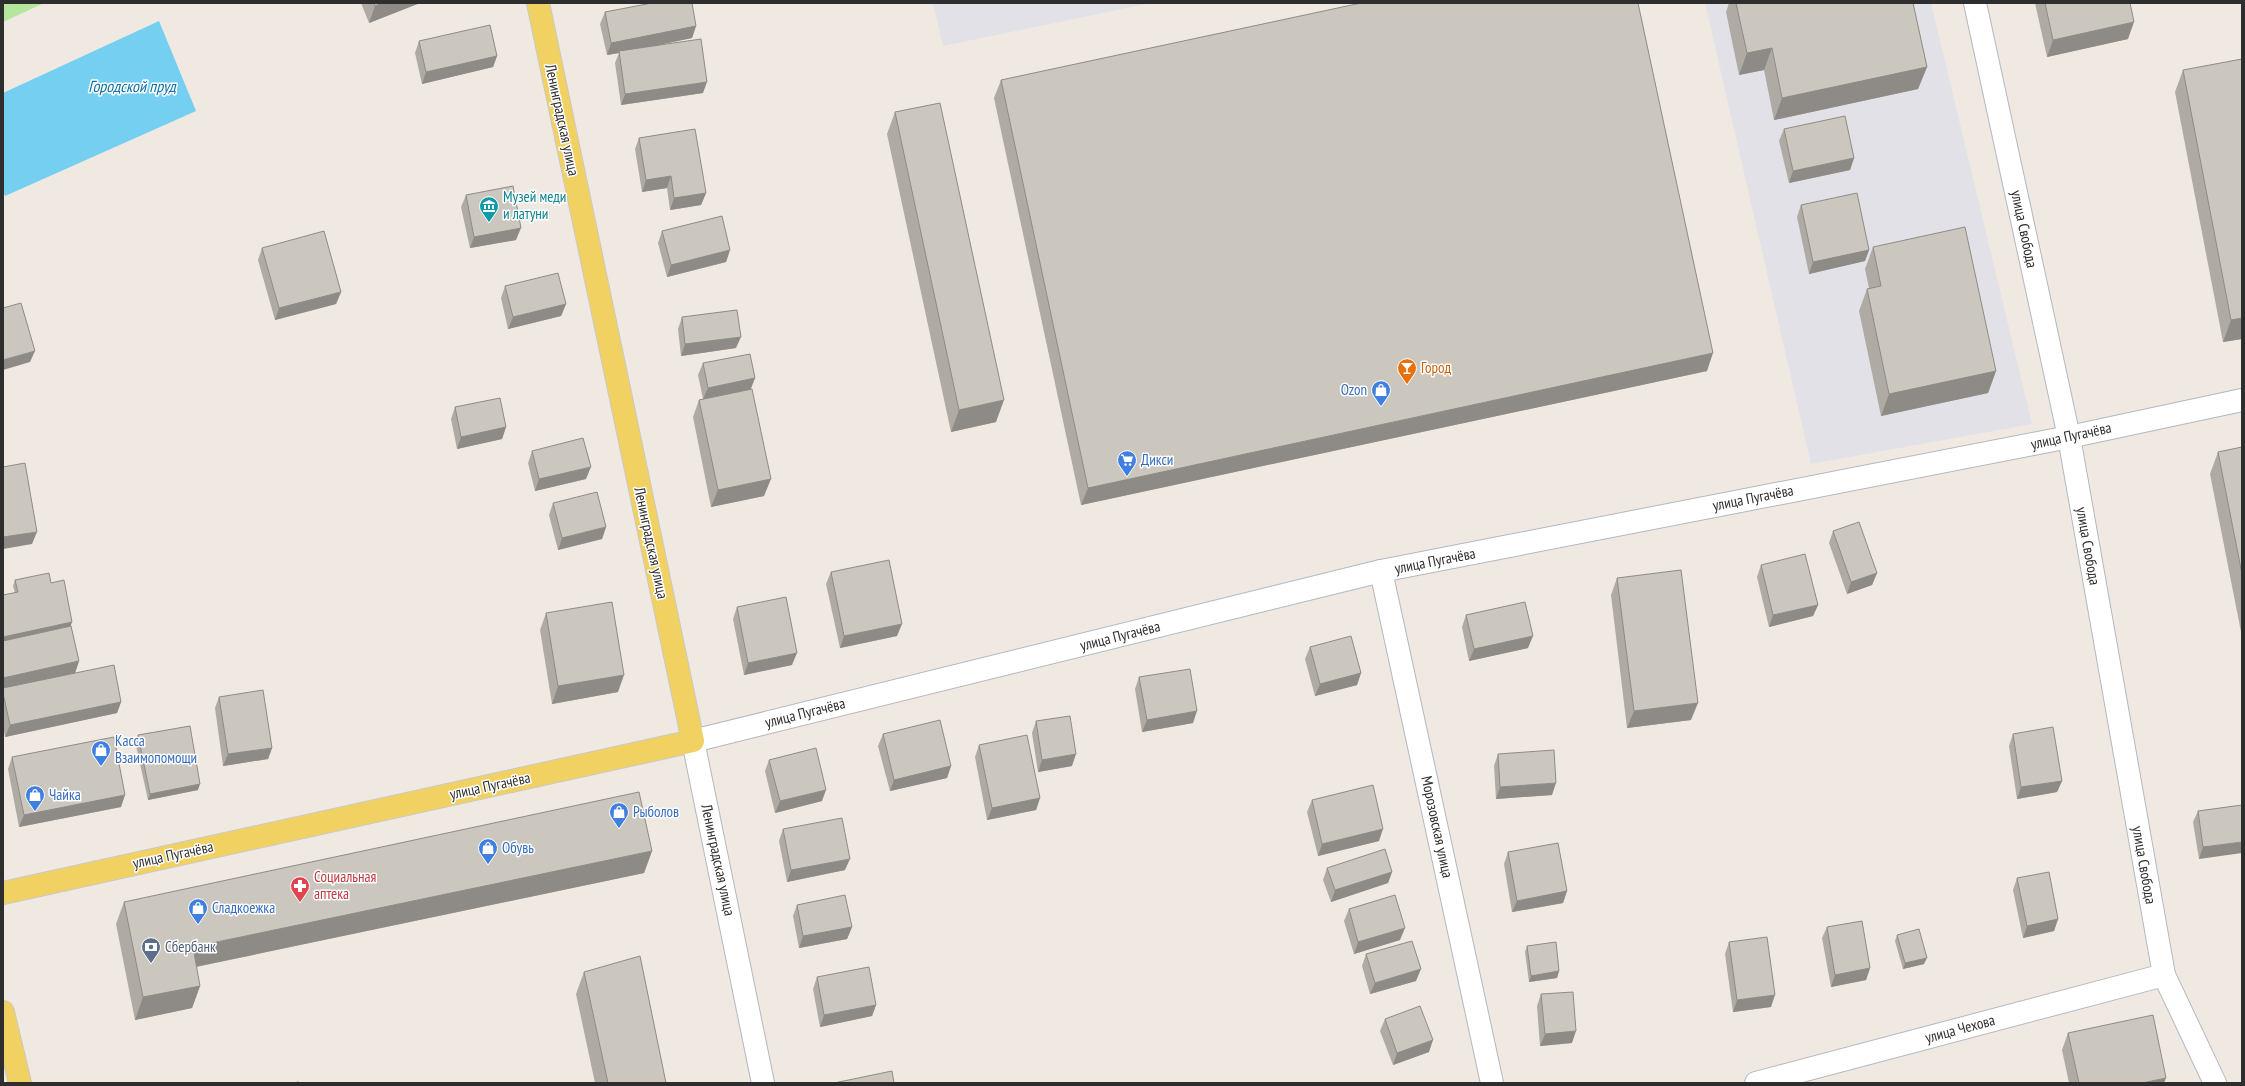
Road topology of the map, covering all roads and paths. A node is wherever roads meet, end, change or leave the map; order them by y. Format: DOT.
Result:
graph roads {
  1 [pos="538,3"];
  2 [pos="1975,3"];
  3 [pos="2242,400"];
  4 [pos="2069,436"];
  5 [pos="1381,571"];
  6 [pos="693,741"];
  7 [pos="3,893"];
  8 [pos="2164,975"];
  9 [pos="3,1012"];
  10 [pos="20,1083"];
  11 [pos="764,1083"];
  12 [pos="1492,1083"];
  13 [pos="1756,1083"];
  14 [pos="2215,1083"];
  1 -- 6 [label="main road, Ленинградская улица"];
  2 -- 4 [label="street, улица Свобода"];
  3 -- 4 [label="street, улица Пугачёва"];
  4 -- 5 [label="street, улица Пугачёва"];
  4 -- 8 [label="street, улица Свобода"];
  5 -- 6 [label="street, улица Пугачёва"];
  5 -- 12 [label="street, Морозовская улица"];
  6 -- 7 [label="main road, улица Пугачёва"];
  6 -- 11 [label="street, Ленинградская улица"];
  8 -- 13 [label="street, улица Чехова"];
  8 -- 14 [label="street, улица Свобода"];
  9 -- 10 [label="main road"];
}
